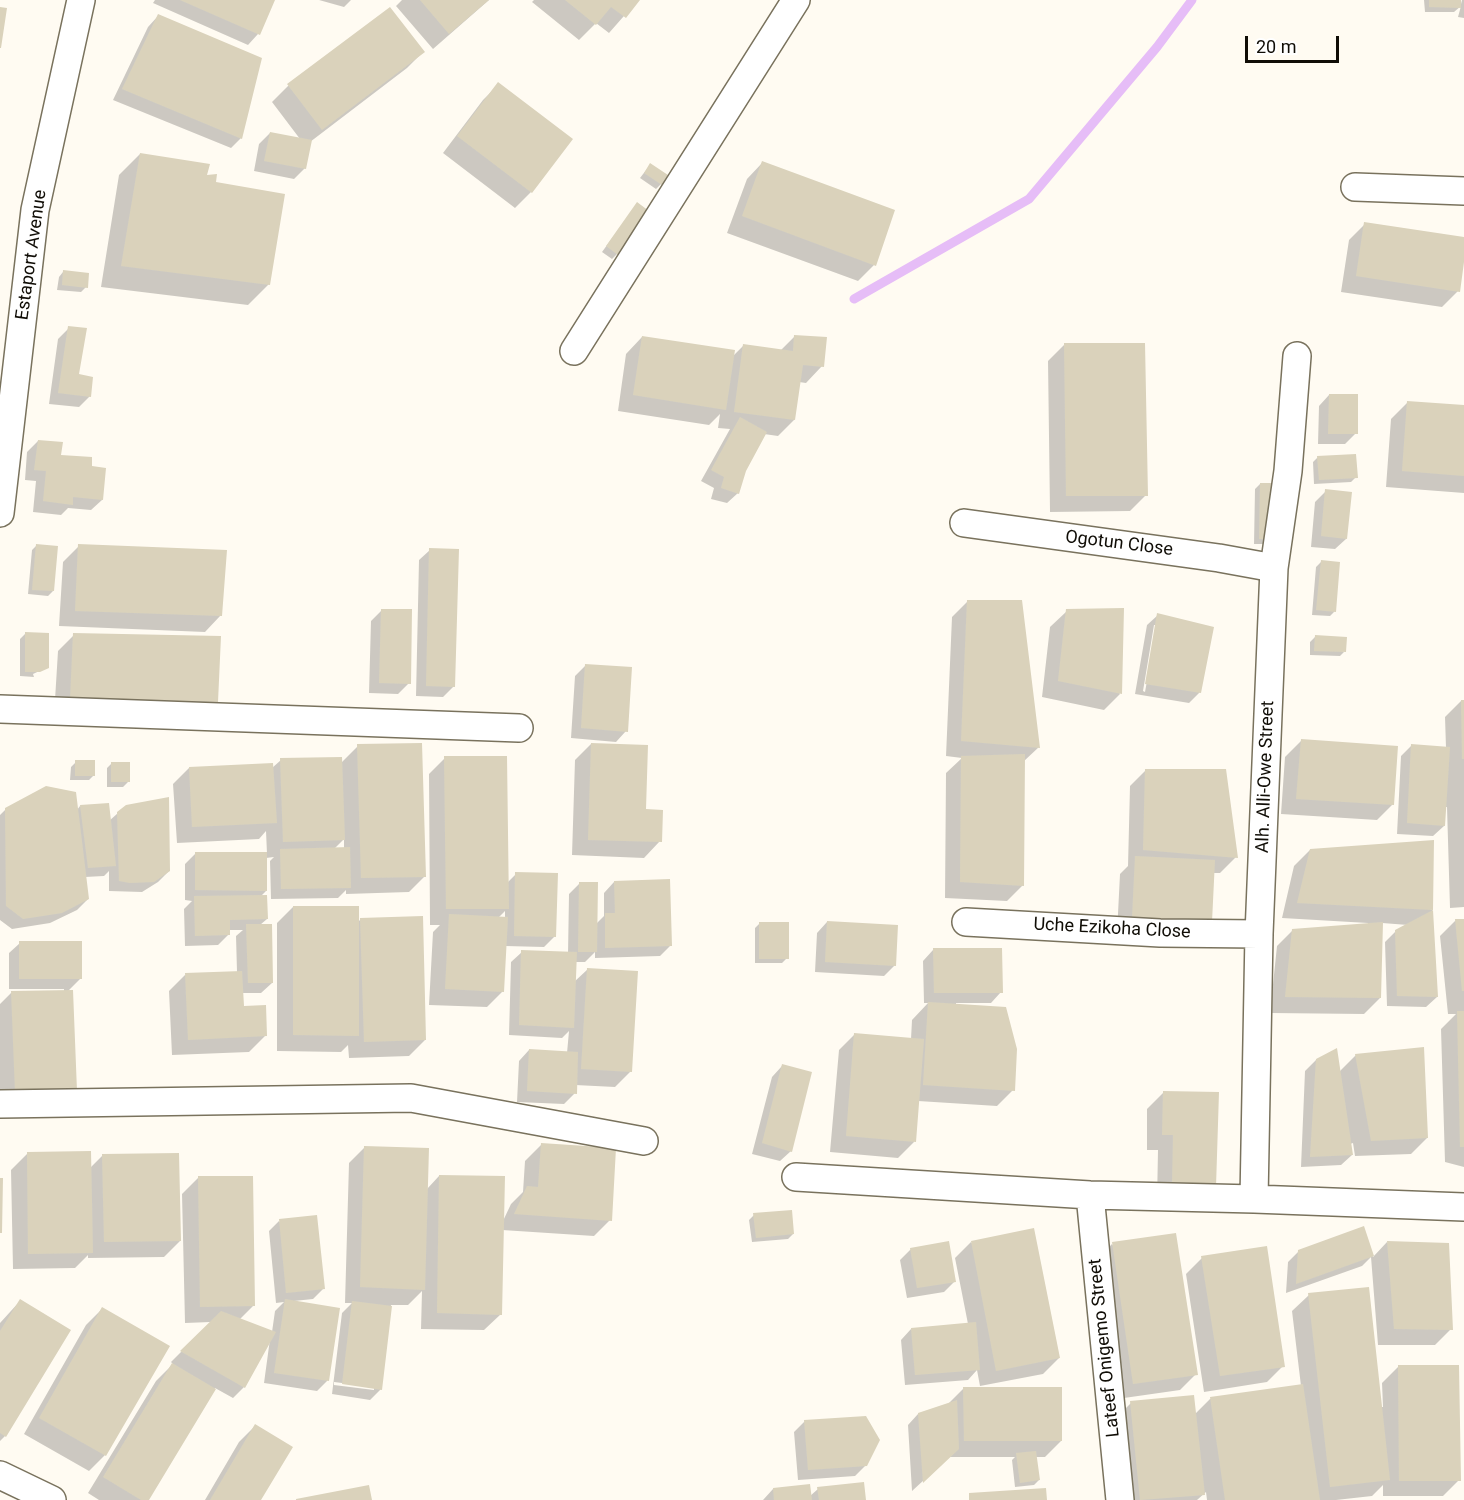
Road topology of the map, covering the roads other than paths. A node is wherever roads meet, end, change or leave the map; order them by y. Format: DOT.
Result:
graph roads {
  1 [pos="81,0"];
  2 [pos="796,0"];
  3 [pos="1355,187"];
  4 [pos="1464,191"];
  5 [pos="574,351"];
  6 [pos="1297,356"];
  7 [pos="0,513"];
  8 [pos="964,523"];
  9 [pos="1274,568"];
  10 [pos="0,709"];
  11 [pos="519,728"];
  12 [pos="966,921"];
  13 [pos="1259,934"];
  14 [pos="0,1104"];
  15 [pos="644,1141"];
  16 [pos="796,1177"];
  17 [pos="1090,1195"];
  18 [pos="1254,1198"];
  19 [pos="1464,1207"];
  20 [pos="0,1475"];
  21 [pos="52,1500"];
  22 [pos="1120,1500"];
  1 -- 7 [label="street, Estaport Avenue"];
  2 -- 5 [label="street"];
  3 -- 4 [label="street"];
  6 -- 9 [label="street, Alh. Alli-Owe Street"];
  8 -- 9 [label="street, Ogotun Close"];
  9 -- 13 [label="street, Alh. Alli-Owe Street"];
  10 -- 11 [label="street"];
  12 -- 13 [label="street, Uche Ezikoha Close"];
  13 -- 18 [label="street, Alh. Alli-Owe Street"];
  14 -- 15 [label="street"];
  16 -- 17 [label="street"];
  17 -- 18 [label="street"];
  17 -- 22 [label="street, Lateef Onigemo Street"];
  18 -- 19 [label="street"];
  20 -- 21 [label="street"];
}
